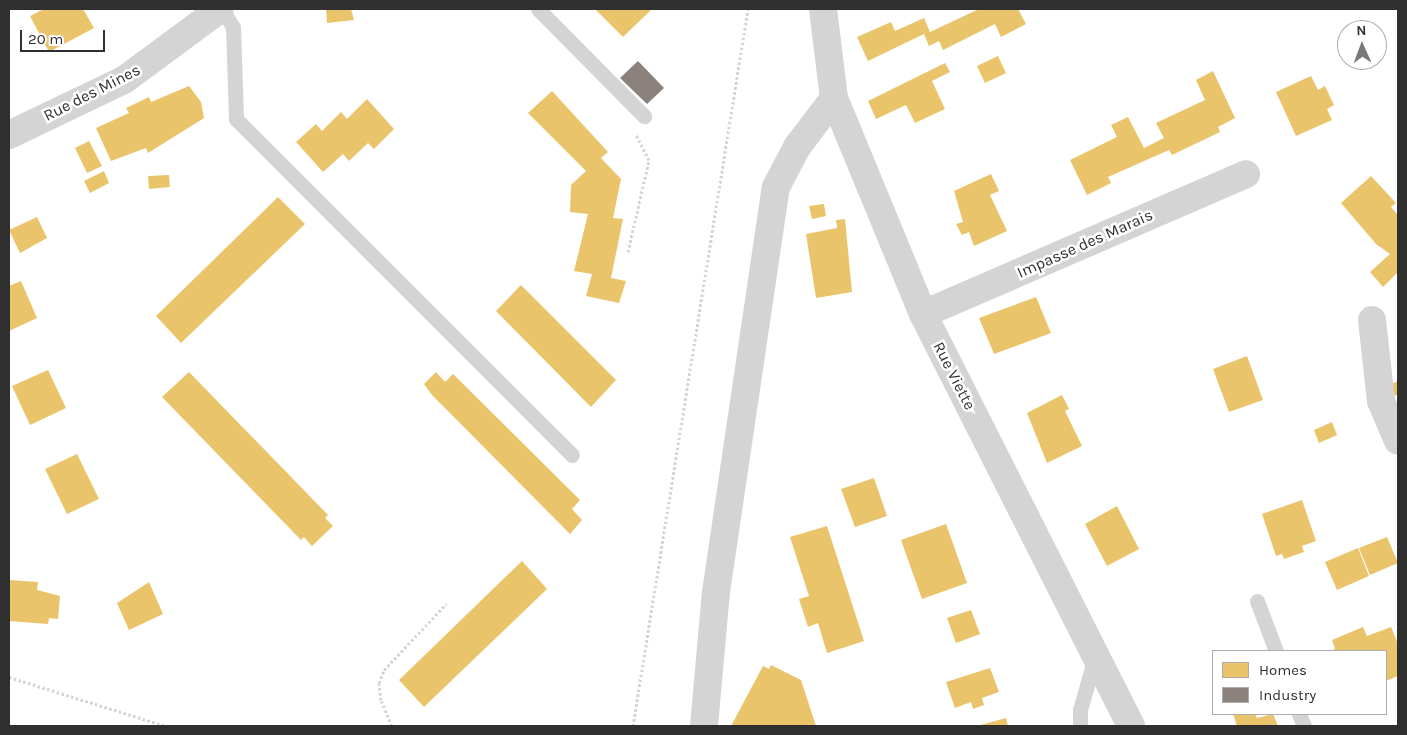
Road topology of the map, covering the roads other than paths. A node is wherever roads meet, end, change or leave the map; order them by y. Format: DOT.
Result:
graph roads {
  1 [pos="221,9"];
  2 [pos="538,9"];
  3 [pos="823,9"];
  4 [pos="834,98"];
  5 [pos="644,116"];
  6 [pos="9,135"];
  7 [pos="1246,174"];
  8 [pos="923,314"];
  9 [pos="1372,320"];
  10 [pos="1398,441"];
  11 [pos="572,455"];
  12 [pos="1257,600"];
  13 [pos="1276,650"];
  14 [pos="1095,657"];
  15 [pos="704,726"];
  16 [pos="1080,726"];
  17 [pos="1131,726"];
  1 -- 6 [label="street, Rue des Mines"];
  1 -- 11 [label="lane"];
  2 -- 5 [label="lane"];
  3 -- 4 [label="street, Rue Viette"];
  4 -- 8 [label="street, Rue Viette"];
  4 -- 15 [label="street"];
  7 -- 8 [label="street, Impasse des Marais"];
  8 -- 14 [label="street, Rue Viette"];
  9 -- 10 [label="street"];
  12 -- 13 [label="lane"];
  14 -- 16 [label="lane"];
  14 -- 17 [label="street, Rue Viette"];
}
